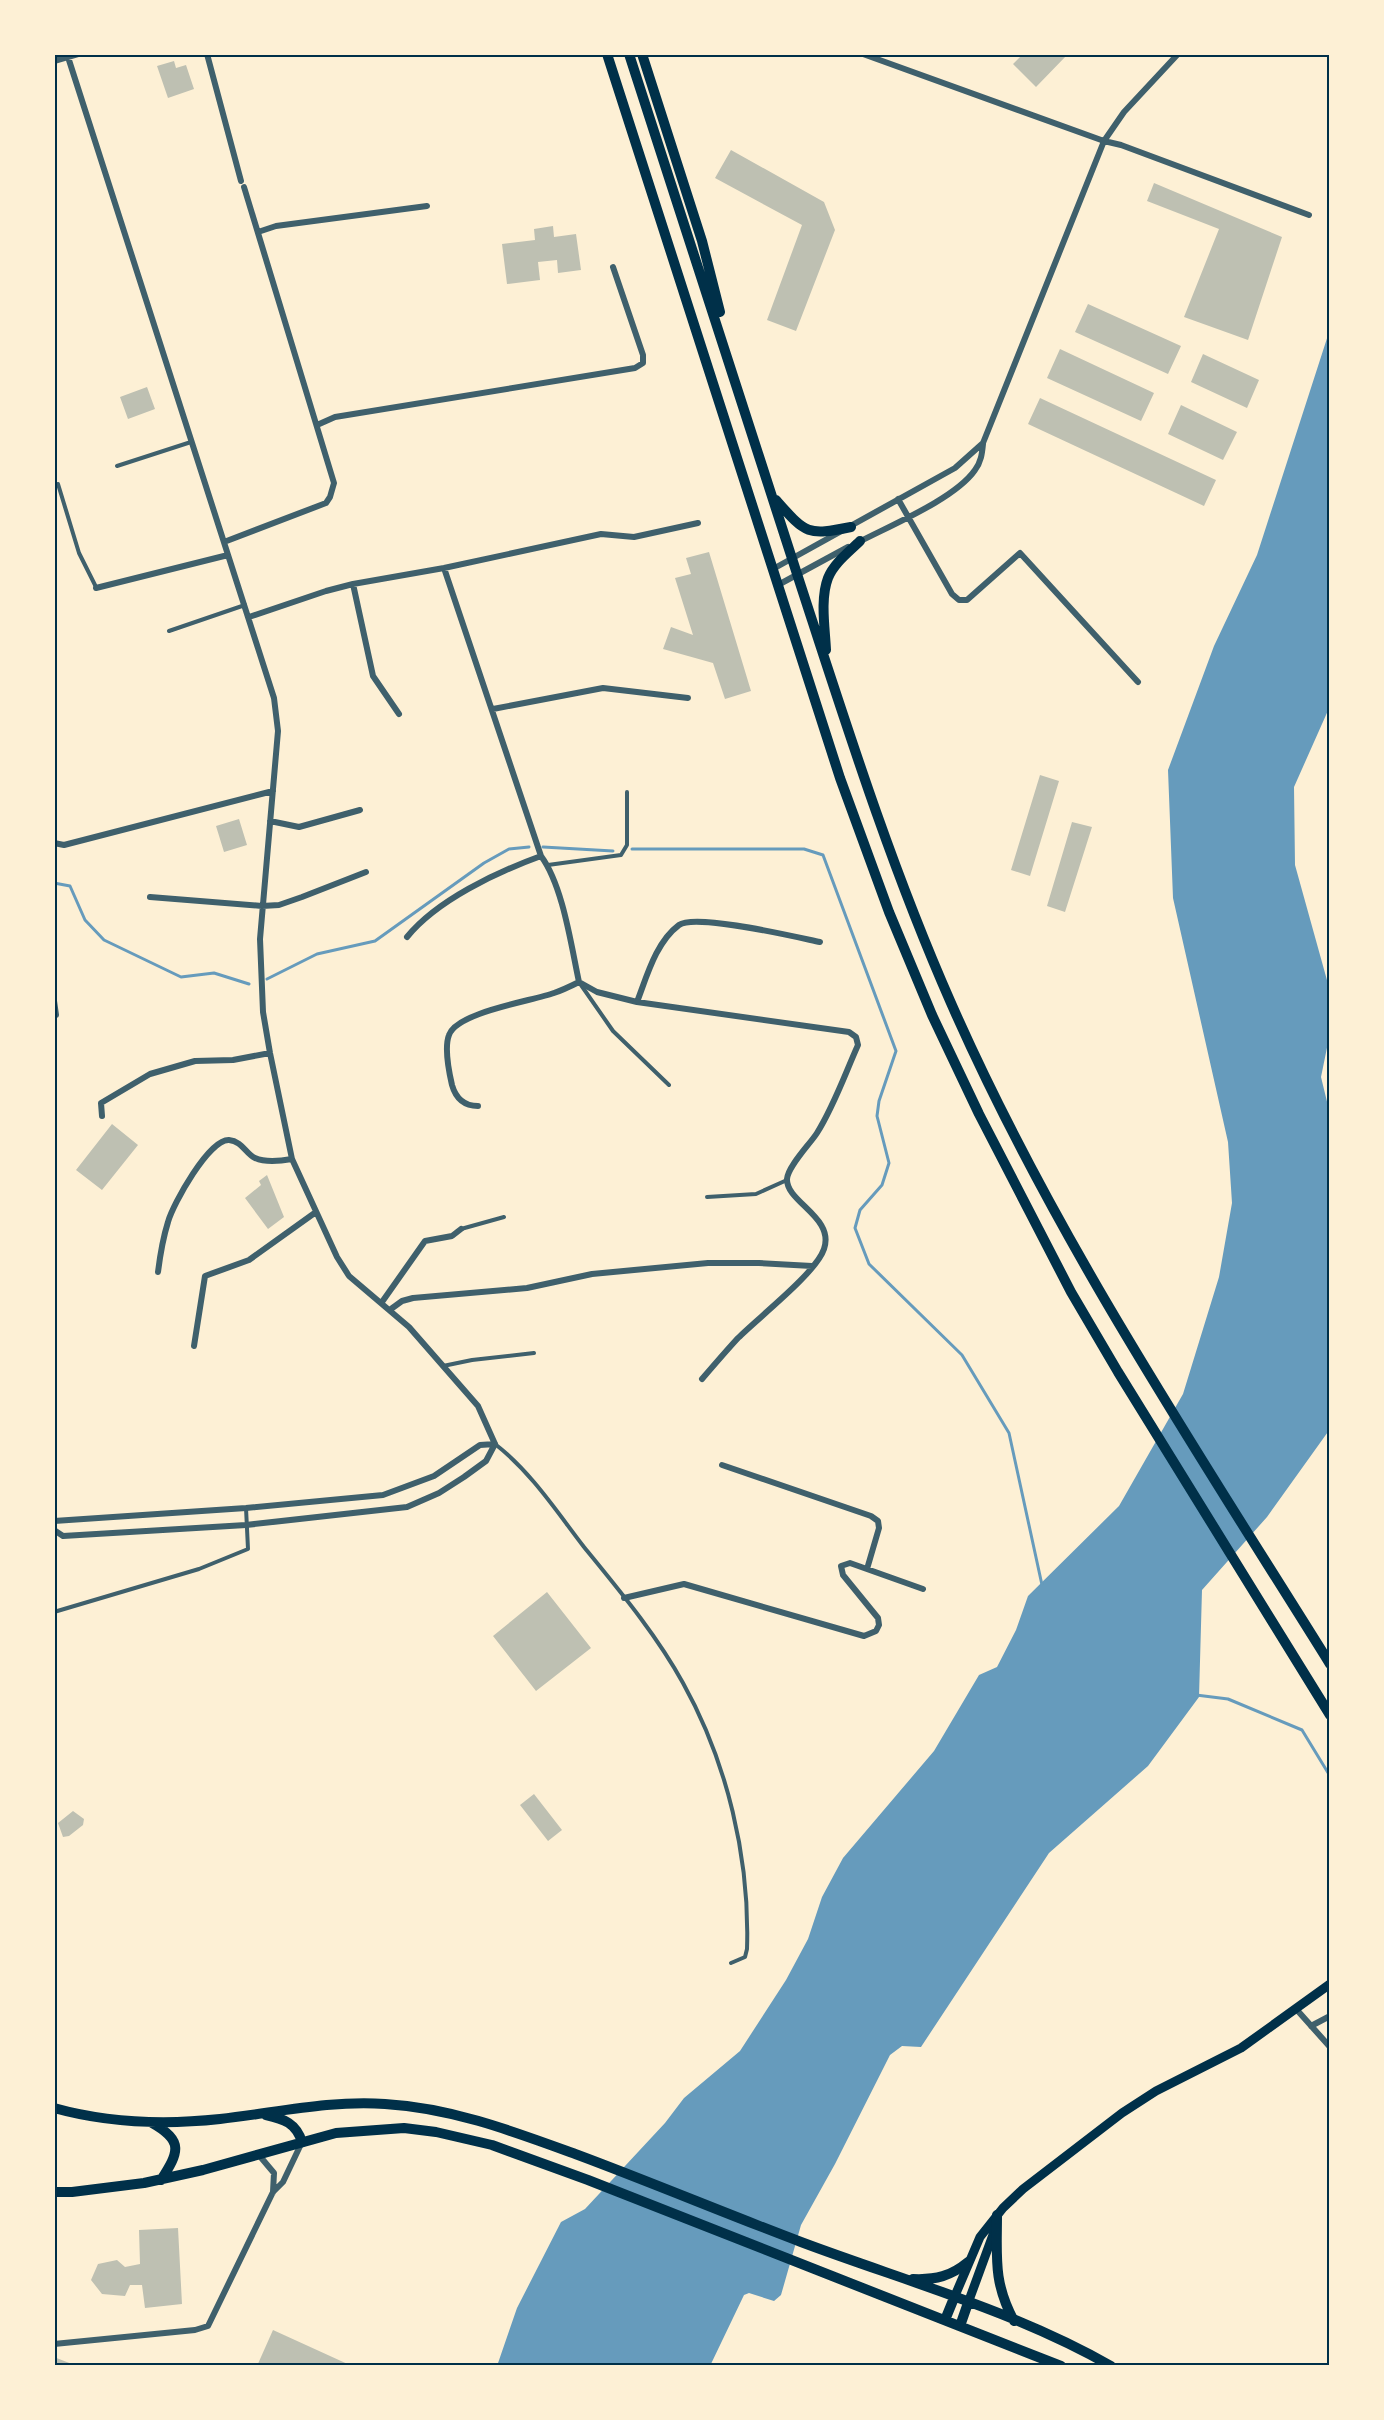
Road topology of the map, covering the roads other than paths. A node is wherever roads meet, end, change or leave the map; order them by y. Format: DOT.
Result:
graph roads {
  1 [pos="78,54"];
  2 [pos="207,54"];
  3 [pos="607,54"];
  4 [pos="629,54"];
  5 [pos="642,54"];
  6 [pos="862,54"];
  7 [pos="1178,54"];
  8 [pos="68,57"];
  9 [pos="54,61"];
  10 [pos="1104,141"];
  11 [pos="427,206"];
  12 [pos="1309,215"];
  13 [pos="258,232"];
  14 [pos="613,267"];
  15 [pos="735,379"];
  16 [pos="317,426"];
  17 [pos="191,442"];
  18 [pos="983,443"];
  19 [pos="117,466"];
  20 [pos="58,484"];
  21 [pos="772,496"];
  22 [pos="898,499"];
  23 [pos="907,517"];
  24 [pos="698,523"];
  25 [pos="851,527"];
  26 [pos="860,541"];
  27 [pos="224,542"];
  28 [pos="228,555"];
  29 [pos="792,559"];
  30 [pos="444,568"];
  31 [pos="773,569"];
  32 [pos="797,574"];
  33 [pos="353,584"];
  34 [pos="778,585"];
  35 [pos="96,588"];
  36 [pos="245,604"];
  37 [pos="249,617"];
  38 [pos="169,631"];
  39 [pos="826,665"];
  40 [pos="1138,682"];
  41 [pos="688,698"];
  42 [pos="493,709"];
  43 [pos="399,714"];
  44 [pos="273,791"];
  45 [pos="627,792"];
  46 [pos="360,810"];
  47 [pos="270,821"];
  48 [pos="54,843"];
  49 [pos="541,856"];
  50 [pos="548,865"];
  51 [pos="366,872"];
  52 [pos="150,897"];
  53 [pos="262,906"];
  54 [pos="407,937"];
  55 [pos="820,942"];
  56 [pos="579,982"];
  57 [pos="54,1001"];
  58 [pos="637,1002"];
  59 [pos="56,1015"];
  60 [pos="270,1053"];
  61 [pos="669,1085"];
  62 [pos="478,1106"];
  63 [pos="102,1116"];
  64 [pos="292,1159"];
  65 [pos="787,1179"];
  66 [pos="707,1197"];
  67 [pos="316,1212"];
  68 [pos="504,1216"];
  69 [pos="461,1228"];
  70 [pos="812,1266"];
  71 [pos="158,1272"];
  72 [pos="382,1302"];
  73 [pos="391,1309"];
  74 [pos="194,1346"];
  75 [pos="534,1353"];
  76 [pos="443,1366"];
  77 [pos="702,1379"];
  78 [pos="495,1444"];
  79 [pos="722,1465"];
  80 [pos="246,1508"];
  81 [pos="54,1521"];
  82 [pos="246,1525"];
  83 [pos="54,1530"];
  84 [pos="867,1569"];
  85 [pos="923,1589"];
  86 [pos="624,1598"];
  87 [pos="54,1612"];
  88 [pos="1330,1664"];
  89 [pos="1330,1715"];
  90 [pos="731,1963"];
  91 [pos="1330,1984"];
  92 [pos="1297,2010"];
  93 [pos="1330,2016"];
  94 [pos="1311,2026"];
  95 [pos="1330,2047"];
  96 [pos="54,2108"];
  97 [pos="260,2113"];
  98 [pos="152,2123"];
  99 [pos="302,2142"];
  100 [pos="258,2154"];
  101 [pos="161,2180"];
  102 [pos="54,2192"];
  103 [pos="273,2192"];
  104 [pos="997,2215"];
  105 [pos="968,2262"];
  106 [pos="901,2278"];
  107 [pos="954,2298"];
  108 [pos="968,2303"];
  109 [pos="945,2320"];
  110 [pos="1014,2321"];
  111 [pos="960,2326"];
  112 [pos="54,2344"];
  113 [pos="1060,2366"];
  114 [pos="1111,2366"];
  1 -- 8 [label="street"];
  2 -- 13 [label="street"];
  3 -- 31 [label="main road"];
  4 -- 15 [label="main road"];
  5 -- 15 [label="main road"];
  6 -- 10 [label="street"];
  7 -- 10 [label="street"];
  8 -- 9 [label="street"];
  8 -- 17 [label="street"];
  10 -- 12 [label="street"];
  10 -- 18 [label="street"];
  11 -- 13 [label="street"];
  13 -- 16 [label="street"];
  14 -- 16 [label="street"];
  15 -- 21 [label="main road"];
  16 -- 27 [label="street"];
  17 -- 19 [label="lane"];
  17 -- 27 [label="street"];
  18 -- 22 [label="street"];
  18 -- 23 [label="street"];
  20 -- 35 [label="lane"];
  21 -- 25 [label="main road"];
  21 -- 29 [label="main road"];
  22 -- 23 [label="street"];
  22 -- 25 [label="street"];
  23 -- 26 [label="street"];
  23 -- 40 [label="street"];
  24 -- 30 [label="street"];
  25 -- 29 [label="street"];
  26 -- 32 [label="street"];
  26 -- 39 [label="main road"];
  27 -- 28 [label="street"];
  28 -- 35 [label="street"];
  28 -- 36 [label="street"];
  29 -- 31 [label="street"];
  29 -- 32 [label="main road"];
  30 -- 33 [label="street"];
  30 -- 42 [label="street"];
  31 -- 34 [label="main road"];
  32 -- 34 [label="street"];
  32 -- 39 [label="main road"];
  33 -- 37 [label="street"];
  33 -- 43 [label="street"];
  34 -- 89 [label="main road"];
  36 -- 37 [label="street"];
  36 -- 38 [label="lane"];
  37 -- 44 [label="street"];
  39 -- 88 [label="main road"];
  41 -- 42 [label="street"];
  42 -- 49 [label="street"];
  44 -- 47 [label="street"];
  44 -- 48 [label="street"];
  45 -- 50 [label="lane"];
  46 -- 47 [label="street"];
  47 -- 53 [label="street"];
  49 -- 50 [label="street"];
  49 -- 54 [label="street"];
  50 -- 56 [label="street"];
  51 -- 53 [label="street"];
  52 -- 53 [label="street"];
  53 -- 60 [label="street"];
  55 -- 58 [label="street"];
  56 -- 58 [label="street"];
  56 -- 61 [label="lane"];
  56 -- 62 [label="street"];
  57 -- 59 [label="street"];
  58 -- 65 [label="street"];
  60 -- 63 [label="street"];
  60 -- 64 [label="street"];
  64 -- 67 [label="street"];
  64 -- 71 [label="street"];
  65 -- 66 [label="lane"];
  65 -- 70 [label="street"];
  67 -- 72 [label="street"];
  67 -- 74 [label="street"];
  68 -- 69 [label="lane"];
  69 -- 72 [label="street"];
  70 -- 73 [label="street"];
  70 -- 77 [label="street"];
  72 -- 73 [label="street"];
  73 -- 76 [label="street"];
  75 -- 76 [label="lane"];
  76 -- 78 [label="street"];
  78 -- 80 [label="street"];
  78 -- 82 [label="street"];
  78 -- 86 [label="lane"];
  79 -- 84 [label="street"];
  80 -- 81 [label="street"];
  80 -- 82 [label="lane"];
  82 -- 83 [label="street"];
  82 -- 87 [label="lane"];
  84 -- 85 [label="street"];
  84 -- 86 [label="street"];
  86 -- 90 [label="lane"];
  91 -- 92 [label="main road"];
  92 -- 94 [label="street"];
  92 -- 104 [label="main road"];
  93 -- 94 [label="street"];
  94 -- 95 [label="street"];
  96 -- 98 [label="main road"];
  97 -- 98 [label="main road"];
  97 -- 99 [label="main road"];
  97 -- 106 [label="main road"];
  98 -- 101 [label="main road"];
  99 -- 100 [label="main road"];
  99 -- 103 [label="street"];
  99 -- 109 [label="main road"];
  100 -- 101 [label="main road"];
  100 -- 103 [label="street"];
  101 -- 102 [label="main road"];
  103 -- 112 [label="street"];
  104 -- 105 [label="main road"];
  104 -- 108 [label="main road"];
  104 -- 110 [label="main road"];
  105 -- 106 [label="main road"];
  105 -- 107 [label="main road"];
  106 -- 107 [label="main road"];
  107 -- 108 [label="main road"];
  107 -- 109 [label="main road"];
  108 -- 110 [label="main road"];
  108 -- 111 [label="main road"];
  109 -- 111 [label="main road"];
  110 -- 114 [label="main road"];
  111 -- 113 [label="main road"];
}
